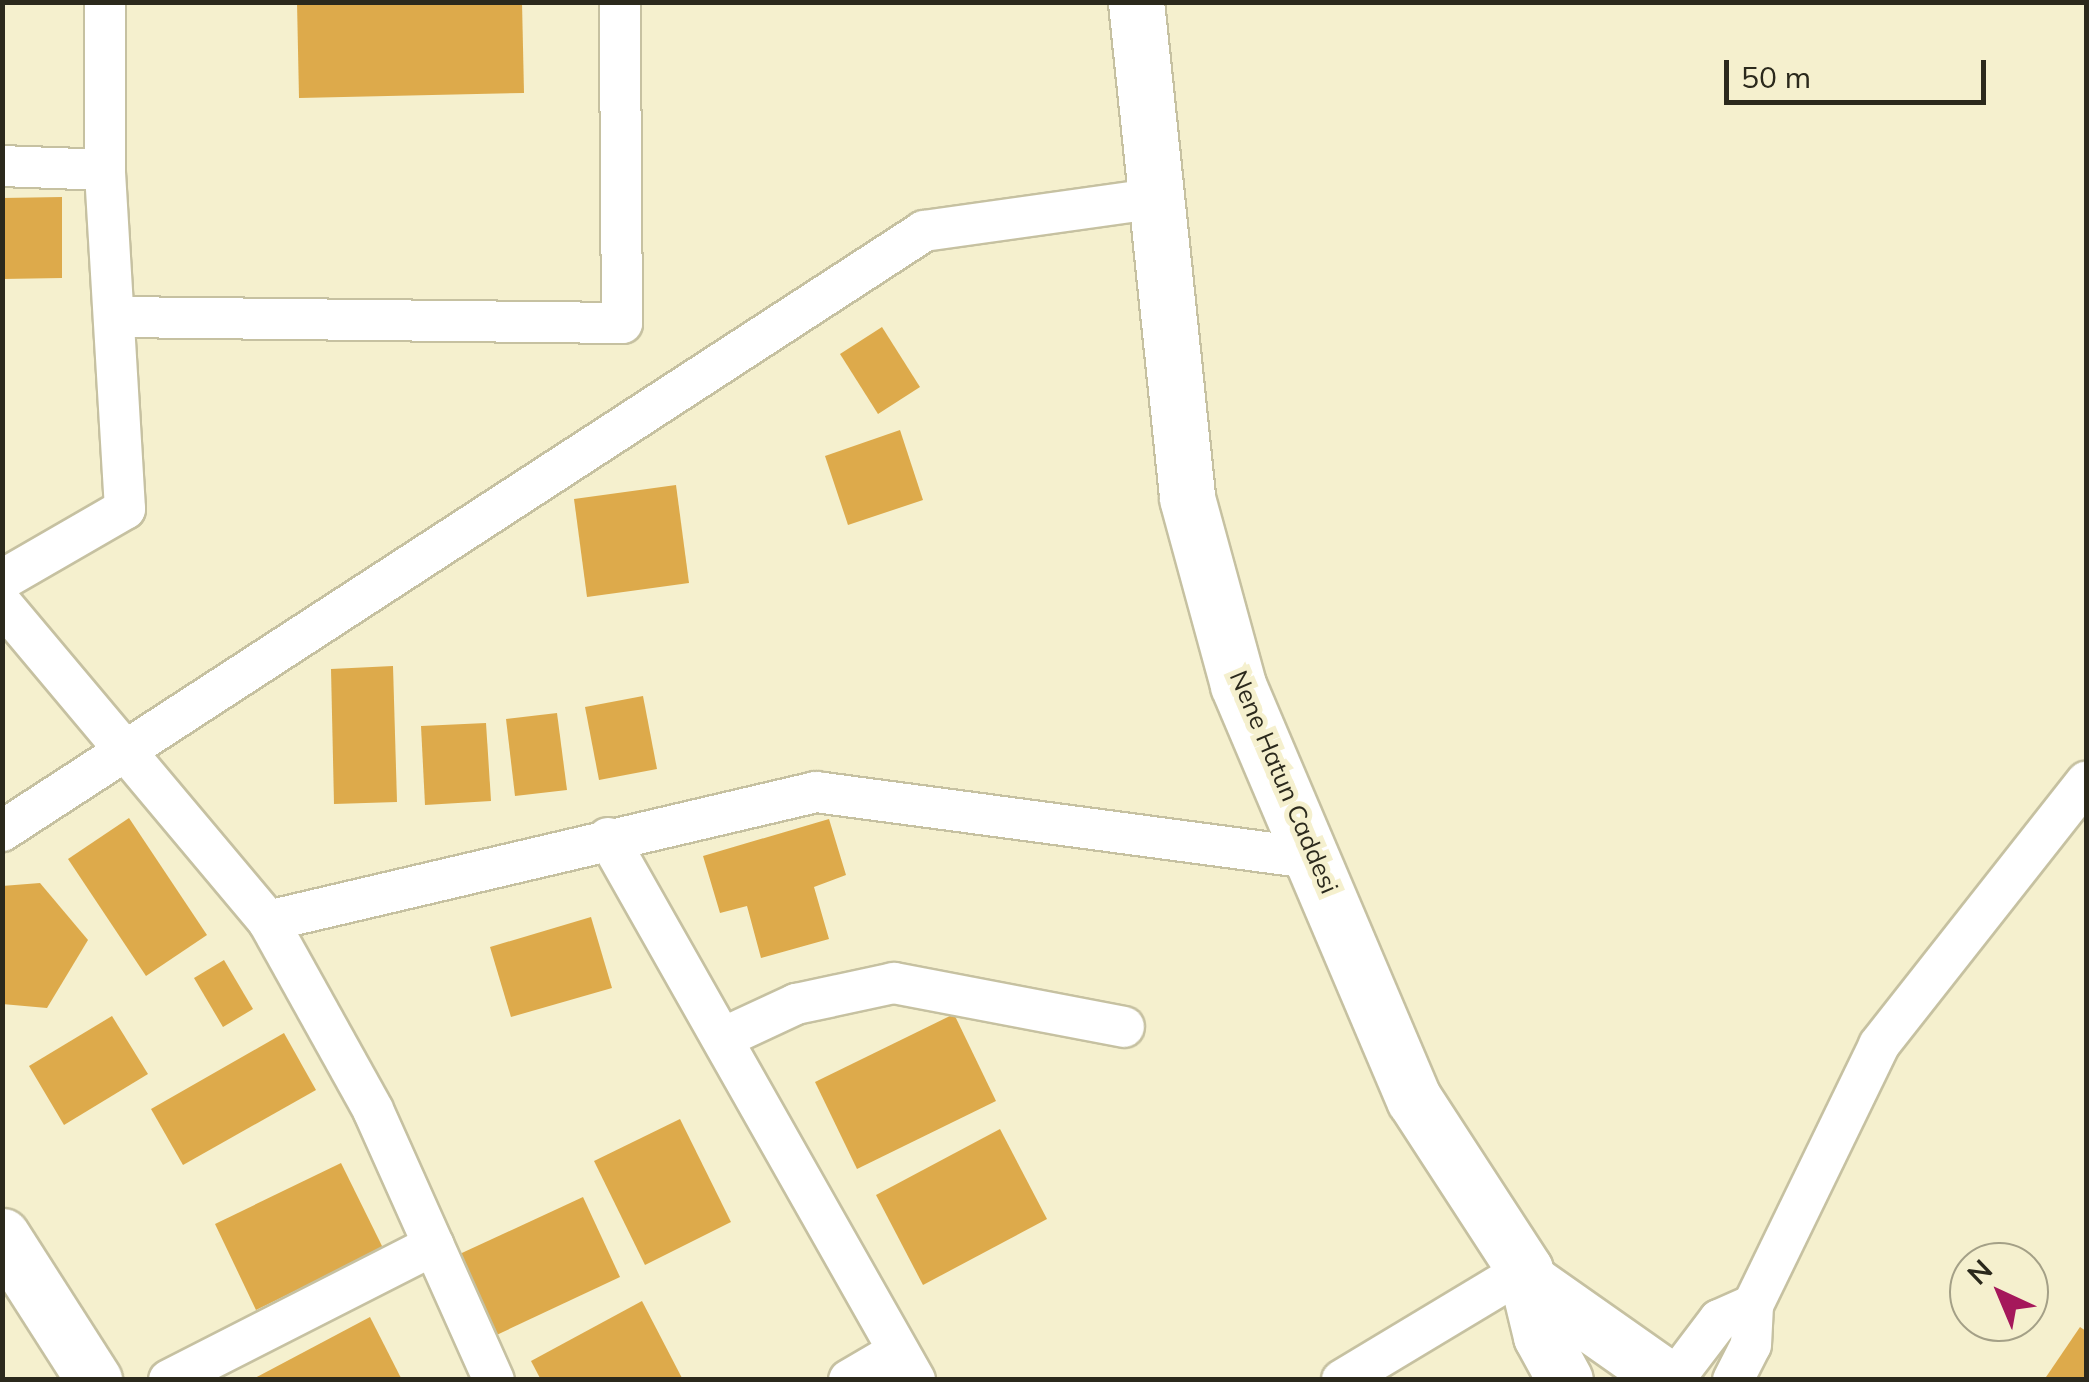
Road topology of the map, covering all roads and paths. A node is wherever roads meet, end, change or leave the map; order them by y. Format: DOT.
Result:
graph roads {
  1 [pos="105,2"];
  2 [pos="620,2"];
  3 [pos="1136,2"];
  4 [pos="2,166"];
  5 [pos="105,170"];
  6 [pos="1159,198"];
  7 [pos="116,318"];
  8 [pos="2,580"];
  9 [pos="2,604"];
  10 [pos="126,753"];
  11 [pos="2086,782"];
  12 [pos="2,830"];
  13 [pos="608,838"];
  14 [pos="1317,859"];
  15 [pos="268,921"];
  16 [pos="1124,1028"];
  17 [pos="723,1038"];
  18 [pos="2,1236"];
  19 [pos="434,1246"];
  20 [pos="1528,1276"];
  21 [pos="1753,1305"];
  22 [pos="905,1366"];
  23 [pos="1670,1377"];
  24 [pos="94,1380"];
  25 [pos="169,1380"];
  26 [pos="494,1380"];
  27 [pos="849,1380"];
  28 [pos="1342,1380"];
  29 [pos="1565,1380"];
  30 [pos="1733,1380"];
  1 -- 5 [label="street"];
  2 -- 7 [label="street"];
  3 -- 6 [label="street, Nene Hatun Caddesi"];
  4 -- 5 [label="street"];
  5 -- 7 [label="street"];
  6 -- 10 [label="street"];
  6 -- 14 [label="street, Nene Hatun Caddesi"];
  7 -- 8 [label="street"];
  9 -- 10 [label="street"];
  10 -- 12 [label="street"];
  10 -- 15 [label="street"];
  11 -- 21 [label="street"];
  13 -- 14 [label="street"];
  13 -- 15 [label="street"];
  13 -- 17 [label="street"];
  14 -- 20 [label="street, Nene Hatun Caddesi"];
  15 -- 19 [label="street"];
  16 -- 17 [label="street"];
  17 -- 22 [label="street"];
  18 -- 24 [label="street"];
  19 -- 25 [label="street"];
  19 -- 26 [label="street"];
  20 -- 23 [label="street, Nene Hatun Caddesi"];
  20 -- 28 [label="street"];
  20 -- 29 [label="street, Nene Hatun Caddesi"];
  21 -- 23 [label="street"];
  21 -- 30 [label="street"];
  22 -- 27 [label="street"];
}
